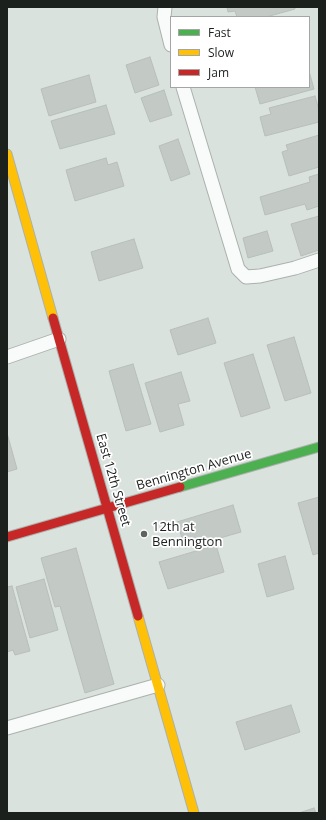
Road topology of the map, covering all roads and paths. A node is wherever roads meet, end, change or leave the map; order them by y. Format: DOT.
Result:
graph roads {
  1 [pos="166,7"];
  2 [pos="170,41"];
  3 [pos="183,88"];
  4 [pos="7,154"];
  5 [pos="319,260"];
  6 [pos="59,340"];
  7 [pos="7,357"];
  8 [pos="319,447"];
  9 [pos="108,508"];
  10 [pos="7,537"];
  11 [pos="158,685"];
  12 [pos="7,728"];
  13 [pos="194,813"];
  1 -- 2 [label="lane"];
  3 -- 5 [label="lane"];
  4 -- 6 [label="street, East 12th Street"];
  6 -- 7 [label="lane"];
  6 -- 9 [label="street, East 12th Street"];
  8 -- 9 [label="street, Bennington Avenue"];
  9 -- 10 [label="street, Bennington Avenue"];
  9 -- 11 [label="street, East 12th Street"];
  11 -- 12 [label="lane"];
  11 -- 13 [label="street, East 12th Street"];
}
